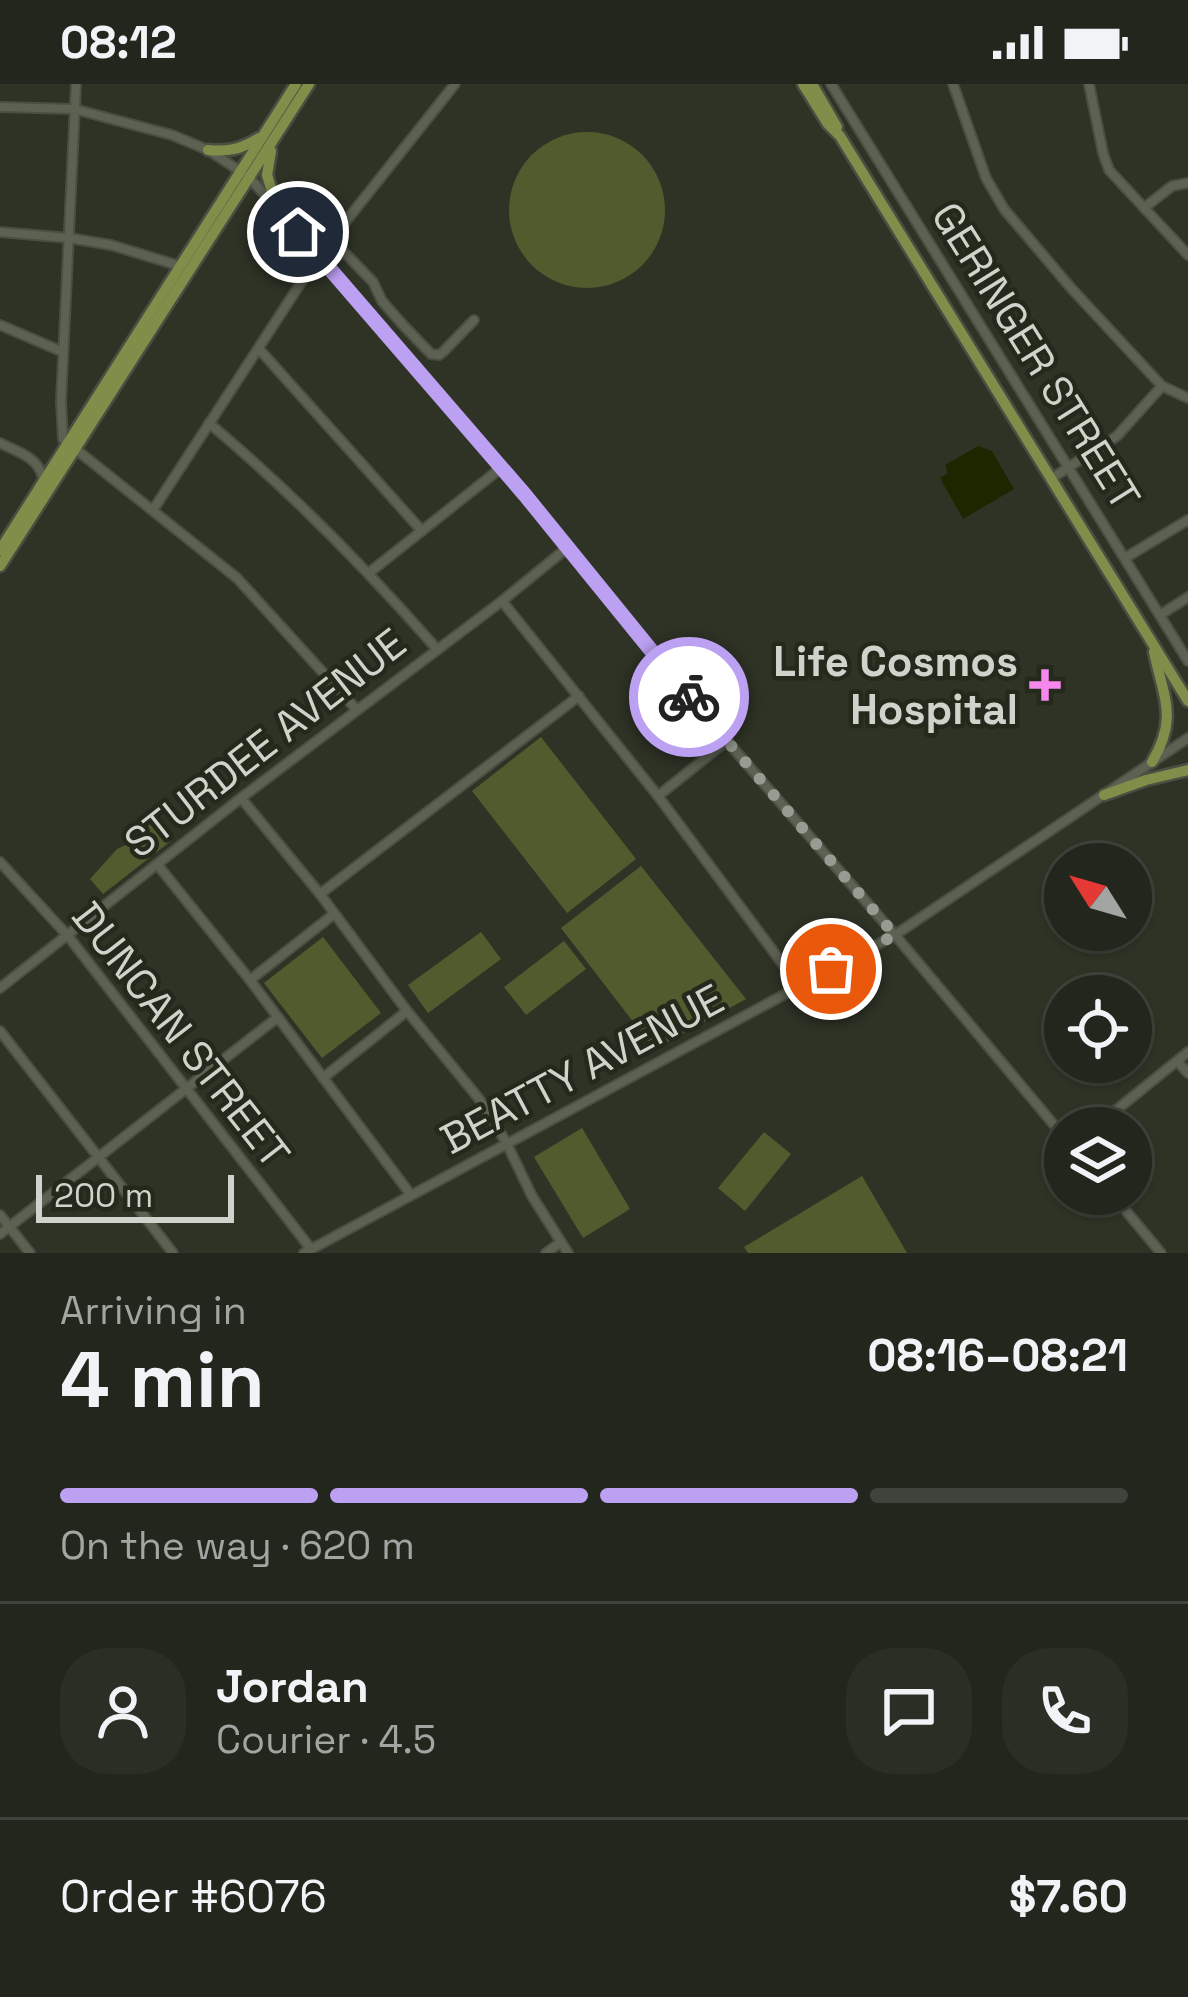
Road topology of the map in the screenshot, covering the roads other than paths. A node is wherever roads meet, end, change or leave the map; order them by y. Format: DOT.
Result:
graph roads {
  1 [pos="76,84"];
  2 [pos="296,84"];
  3 [pos="309,84"];
  4 [pos="455,84"];
  5 [pos="831,84"];
  6 [pos="953,84"];
  7 [pos="1089,84"];
  8 [pos="808,85"];
  9 [pos="0,106"];
  10 [pos="74,109"];
  11 [pos="271,134"];
  12 [pos="208,150"];
  13 [pos="245,174"];
  14 [pos="1188,183"];
  15 [pos="277,208"];
  16 [pos="1144,208"];
  17 [pos="0,232"];
  18 [pos="69,238"];
  19 [pos="1188,255"];
  20 [pos="322,259"];
  21 [pos="185,270"];
  22 [pos="474,320"];
  23 [pos="0,326"];
  24 [pos="259,349"];
  25 [pos="63,352"];
  26 [pos="1162,386"];
  27 [pos="1188,398"];
  28 [pos="61,401"];
  29 [pos="78,413"];
  30 [pos="209,423"];
  31 [pos="0,443"];
  32 [pos="71,447"];
  33 [pos="1069,467"];
  34 [pos="501,468"];
  35 [pos="1052,478"];
  36 [pos="43,483"];
  37 [pos="153,510"];
  38 [pos="1188,520"];
  39 [pos="422,531"];
  40 [pos="567,548"];
  41 [pos="0,550"];
  42 [pos="1125,558"];
  43 [pos="0,566"];
  44 [pos="370,572"];
  45 [pos="1188,597"];
  46 [pos="502,601"];
  47 [pos="1160,615"];
  48 [pos="1152,643"];
  49 [pos="436,648"];
  50 [pos="1188,661"];
  51 [pos="579,696"];
  52 [pos="1188,701"];
  53 [pos="357,710"];
  54 [pos="1188,738"];
  55 [pos="728,740"];
  56 [pos="1152,762"];
  57 [pos="1188,770"];
  58 [pos="1104,794"];
  59 [pos="658,796"];
  60 [pos="241,798"];
  61 [pos="0,862"];
  62 [pos="157,864"];
  63 [pos="320,894"];
  64 [pos="334,914"];
  65 [pos="895,935"];
  66 [pos="68,936"];
  67 [pos="250,980"];
  68 [pos="799,986"];
  69 [pos="0,988"];
  70 [pos="407,1011"];
  71 [pos="278,1017"];
  72 [pos="0,1031"];
  73 [pos="1188,1052"];
  74 [pos="1177,1061"];
  75 [pos="1188,1073"];
  76 [pos="322,1078"];
  77 [pos="188,1090"];
  78 [pos="1120,1107"];
  79 [pos="1044,1113"];
  80 [pos="506,1142"];
  81 [pos="99,1157"];
  82 [pos="411,1195"];
  83 [pos="0,1215"];
  84 [pos="1129,1215"];
  85 [pos="9,1227"];
  86 [pos="0,1234"];
  87 [pos="561,1243"];
  88 [pos="308,1251"];
  89 [pos="29,1253"];
  90 [pos="173,1253"];
  91 [pos="546,1253"];
  92 [pos="568,1253"];
  93 [pos="1161,1253"];
  1 -- 10 [label="street"];
  2 -- 11 [label="main road"];
  3 -- 11 [label="main road"];
  4 -- 20 [label="street"];
  5 -- 33 [label="street, GERINGER STREET"];
  6 -- 26 [label="street"];
  7 -- 16 [label="street"];
  8 -- 35 [label="main road"];
  9 -- 10 [label="street"];
  10 -- 12 [label="street"];
  10 -- 18 [label="street"];
  11 -- 12 [label="main road"];
  11 -- 13 [label="main road"];
  11 -- 15 [label="main road"];
  12 -- 13 [label="street"];
  13 -- 15 [label="street"];
  13 -- 21 [label="main road"];
  14 -- 16 [label="street"];
  15 -- 20 [label="street"];
  16 -- 19 [label="street"];
  17 -- 18 [label="street"];
  18 -- 21 [label="street"];
  18 -- 25 [label="street"];
  20 -- 22 [label="street"];
  20 -- 24 [label="street"];
  20 -- 34 [label="street"];
  21 -- 29 [label="main road"];
  21 -- 32 [label="main road"];
  23 -- 25 [label="street"];
  24 -- 30 [label="street"];
  24 -- 39 [label="street"];
  25 -- 28 [label="street"];
  26 -- 27 [label="street"];
  26 -- 33 [label="street"];
  28 -- 29 [label="street"];
  28 -- 32 [label="street"];
  29 -- 32 [label="main road"];
  30 -- 37 [label="street"];
  30 -- 44 [label="street"];
  31 -- 36 [label="street"];
  32 -- 36 [label="main road"];
  32 -- 37 [label="street"];
  32 -- 43 [label="main road"];
  33 -- 35 [label="street"];
  33 -- 42 [label="street, GERINGER STREET"];
  34 -- 39 [label="street"];
  34 -- 40 [label="street"];
  35 -- 48 [label="main road"];
  36 -- 41 [label="main road"];
  37 -- 53 [label="street"];
  38 -- 42 [label="street"];
  39 -- 44 [label="street"];
  40 -- 46 [label="street, STURDEE AVENUE"];
  40 -- 55 [label="street"];
  42 -- 47 [label="street, GERINGER STREET"];
  44 -- 49 [label="street"];
  45 -- 47 [label="street"];
  46 -- 49 [label="street, STURDEE AVENUE"];
  46 -- 51 [label="street"];
  47 -- 50 [label="street, GERINGER STREET"];
  48 -- 52 [label="main road"];
  48 -- 56 [label="main road"];
  49 -- 53 [label="street, STURDEE AVENUE"];
  51 -- 59 [label="street"];
  51 -- 63 [label="street"];
  53 -- 60 [label="street, STURDEE AVENUE"];
  54 -- 56 [label="street, BEATTY AVENUE"];
  55 -- 59 [label="street"];
  55 -- 65 [label="street"];
  56 -- 58 [label="street, BEATTY AVENUE"];
  57 -- 58 [label="main road"];
  58 -- 65 [label="street, BEATTY AVENUE"];
  59 -- 68 [label="street"];
  60 -- 62 [label="street, STURDEE AVENUE"];
  60 -- 63 [label="street"];
  61 -- 66 [label="street, DUNCAN STREET"];
  62 -- 66 [label="street, STURDEE AVENUE"];
  62 -- 67 [label="street"];
  63 -- 64 [label="street"];
  64 -- 67 [label="street"];
  64 -- 70 [label="street"];
  65 -- 68 [label="street, BEATTY AVENUE"];
  65 -- 79 [label="street"];
  66 -- 69 [label="street, STURDEE AVENUE"];
  66 -- 77 [label="street, DUNCAN STREET"];
  67 -- 71 [label="street"];
  68 -- 80 [label="street, BEATTY AVENUE"];
  70 -- 76 [label="street"];
  70 -- 80 [label="street"];
  71 -- 76 [label="street"];
  71 -- 77 [label="street"];
  72 -- 81 [label="street"];
  73 -- 74 [label="street"];
  74 -- 75 [label="street"];
  74 -- 78 [label="street"];
  76 -- 82 [label="street"];
  77 -- 81 [label="street"];
  77 -- 88 [label="street, DUNCAN STREET"];
  80 -- 82 [label="street, BEATTY AVENUE"];
  80 -- 87 [label="street"];
  81 -- 85 [label="street"];
  81 -- 90 [label="street"];
  82 -- 88 [label="street, BEATTY AVENUE"];
  83 -- 85 [label="street"];
  84 -- 93 [label="street"];
  85 -- 86 [label="street"];
  85 -- 89 [label="street"];
  87 -- 91 [label="street"];
  87 -- 92 [label="street"];
}
